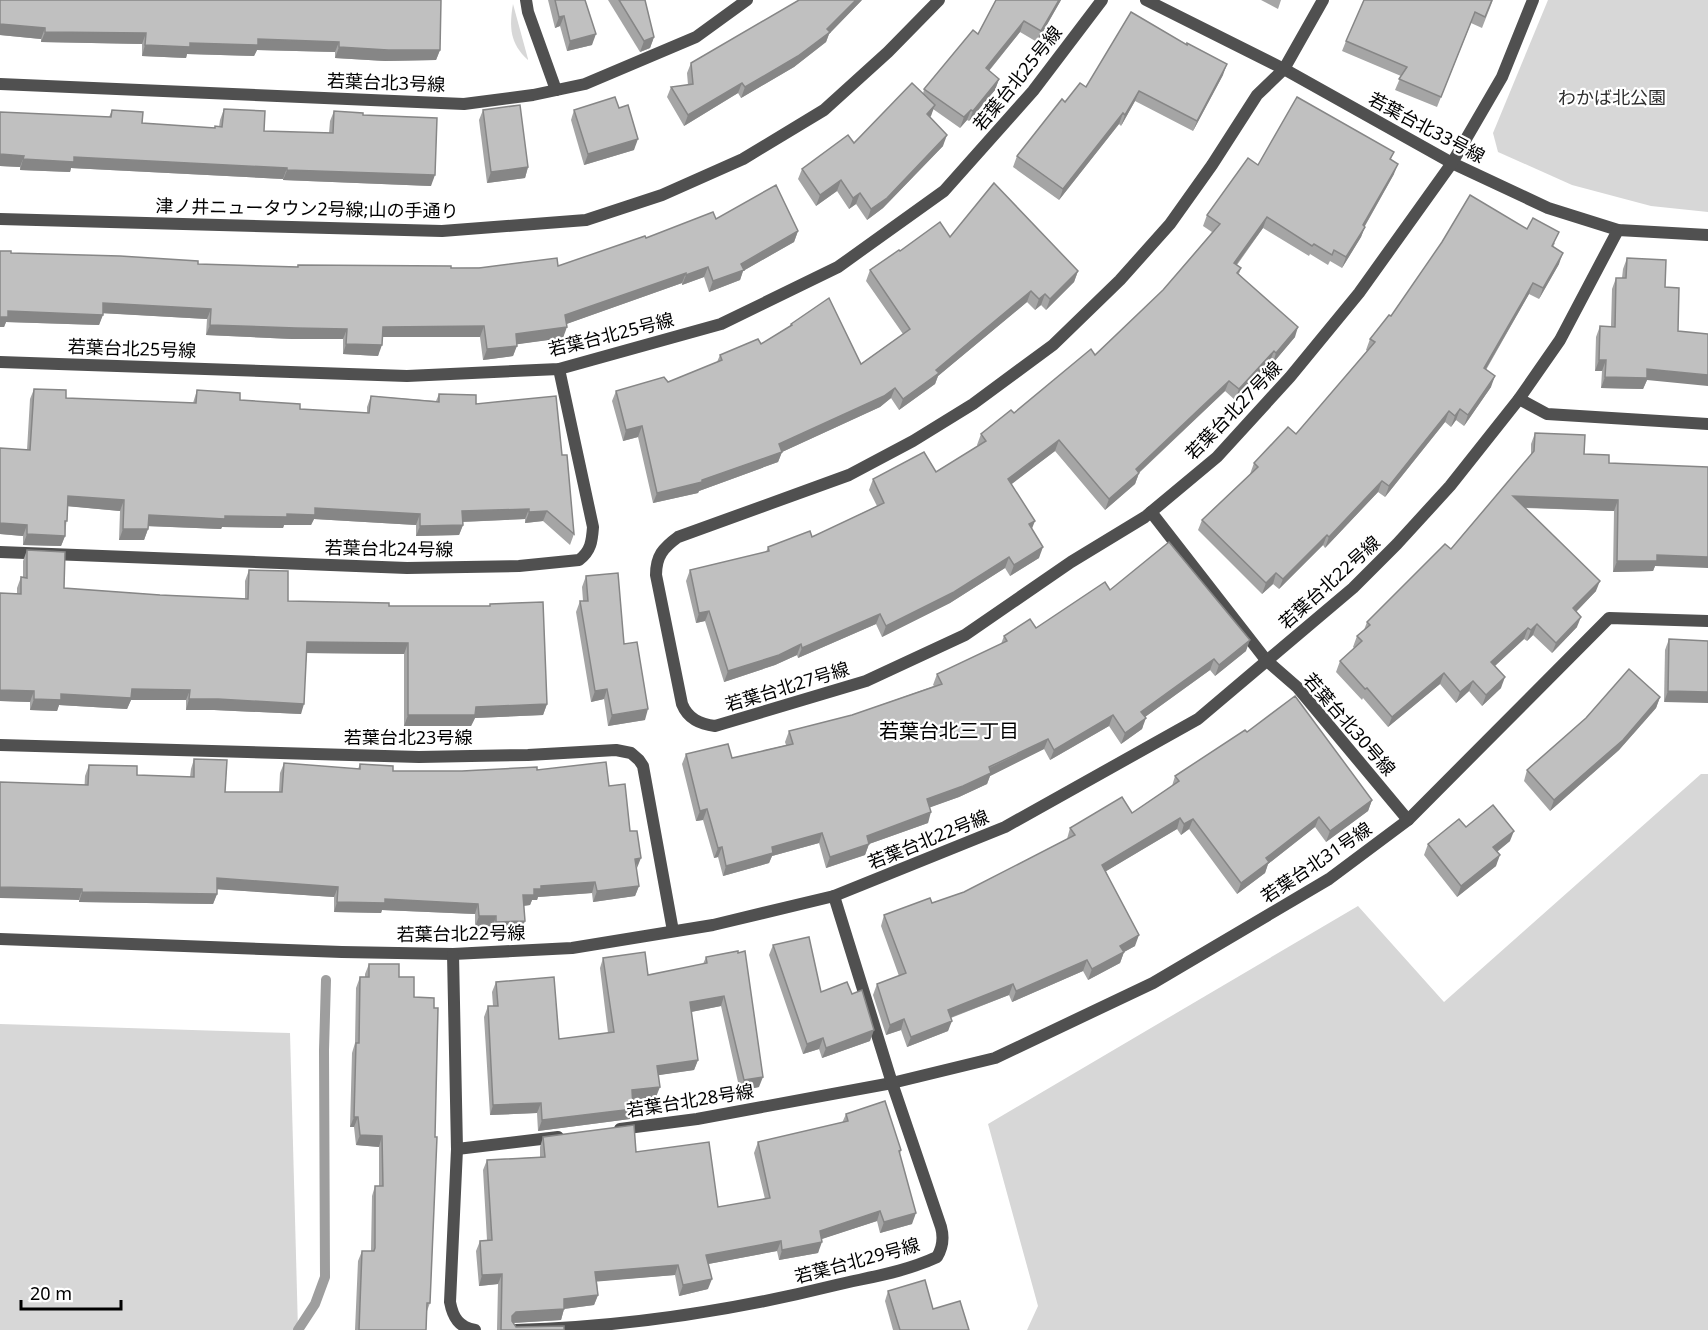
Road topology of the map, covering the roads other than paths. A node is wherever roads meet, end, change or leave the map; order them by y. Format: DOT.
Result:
graph roads {
  1 [pos="526,0"];
  2 [pos="747,0"];
  3 [pos="939,0"];
  4 [pos="1102,0"];
  5 [pos="1146,0"];
  6 [pos="1323,0"];
  7 [pos="1533,0"];
  8 [pos="1284,69"];
  9 [pos="0,84"];
  10 [pos="556,90"];
  11 [pos="1452,163"];
  12 [pos="0,219"];
  13 [pos="1618,230"];
  14 [pos="1708,235"];
  15 [pos="0,362"];
  16 [pos="559,369"];
  17 [pos="1519,399"];
  18 [pos="1708,424"];
  19 [pos="1151,512"];
  20 [pos="0,552"];
  21 [pos="1708,621"];
  22 [pos="1266,660"];
  23 [pos="0,745"];
  24 [pos="1408,820"];
  25 [pos="834,896"];
  26 [pos="673,931"];
  27 [pos="0,939"];
  28 [pos="453,954"];
  29 [pos="892,1083"];
  30 [pos="605,1131"];
  31 [pos="571,1135"];
  32 [pos="457,1149"];
  33 [pos="475,1330"];
  34 [pos="516,1330"];
  1 -- 10 [label="street"];
  2 -- 10 [label="street, 若葉台北3号線"];
  3 -- 12 [label="street, 津ノ井ニュータウン2号線;山の手通り"];
  4 -- 16 [label="street, 若葉台北25号線"];
  5 -- 8 [label="street, 若葉台北33号線"];
  6 -- 8 [label="street, 若葉台北27号線"];
  7 -- 11 [label="street, 若葉台北27号線"];
  8 -- 11 [label="street, 若葉台北33号線"];
  8 -- 19 [label="street, 若葉台北27号線"];
  9 -- 10 [label="street, 若葉台北3号線"];
  11 -- 13 [label="street, 若葉台北33号線"];
  11 -- 19 [label="street, 若葉台北27号線"];
  13 -- 14 [label="street, 若葉台北33号線"];
  13 -- 17 [label="street, 若葉台北22号線"];
  15 -- 16 [label="street, 若葉台北25号線"];
  16 -- 20 [label="street, 若葉台北24号線"];
  17 -- 18 [label="street"];
  17 -- 22 [label="street, 若葉台北22号線"];
  19 -- 22 [label="street, 若葉台北30号線"];
  21 -- 24 [label="street, 若葉台北31号線"];
  22 -- 24 [label="street, 若葉台北30号線"];
  22 -- 25 [label="street, 若葉台北22号線"];
  23 -- 26 [label="street, 若葉台北23号線"];
  24 -- 29 [label="street, 若葉台北31号線"];
  25 -- 26 [label="street, 若葉台北22号線"];
  25 -- 29 [label="street, 若葉台北29号線"];
  26 -- 28 [label="street, 若葉台北22号線"];
  27 -- 28 [label="street, 若葉台北22号線"];
  28 -- 32 [label="street"];
  29 -- 30 [label="street, 若葉台北28号線"];
  29 -- 34 [label="street, 若葉台北29号線"];
  31 -- 32 [label="street"];
  32 -- 33 [label="street"];
}
